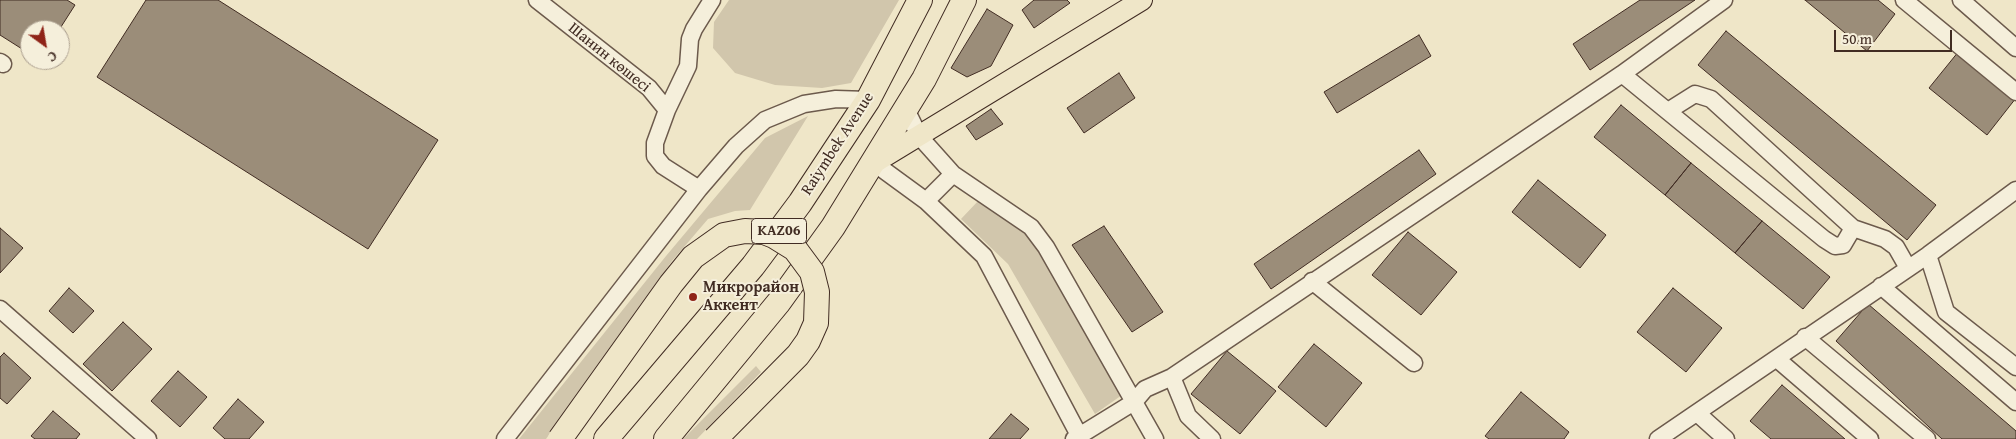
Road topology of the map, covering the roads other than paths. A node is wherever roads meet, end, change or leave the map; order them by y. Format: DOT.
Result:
graph roads {
  1 [pos="537,0"];
  2 [pos="712,0"];
  3 [pos="920,0"];
  4 [pos="964,0"];
  5 [pos="1142,0"];
  6 [pos="1724,0"];
  7 [pos="1904,0"];
  8 [pos="1961,0"];
  9 [pos="2016,48"];
  10 [pos="1622,74"];
  11 [pos="2016,92"];
  12 [pos="868,100"];
  13 [pos="906,109"];
  14 [pos="667,110"];
  15 [pos="1668,111"];
  16 [pos="920,136"];
  17 [pos="874,163"];
  18 [pos="952,174"];
  19 [pos="699,189"];
  20 [pos="2016,190"];
  21 [pos="926,202"];
  22 [pos="1853,228"];
  23 [pos="1928,255"];
  24 [pos="1908,268"];
  25 [pos="1312,281"];
  26 [pos="1881,286"];
  27 [pos="0,309"];
  28 [pos="1805,337"];
  29 [pos="1777,359"];
  30 [pos="1414,363"];
  31 [pos="2016,367"];
  32 [pos="1172,376"];
  33 [pos="1134,402"];
  34 [pos="2016,402"];
  35 [pos="1697,413"];
  36 [pos="1078,438"];
  37 [pos="148,439"];
  38 [pos="504,439"];
  39 [pos="560,439"];
  40 [pos="606,439"];
  41 [pos="666,439"];
  42 [pos="714,439"];
  43 [pos="1155,439"];
  44 [pos="1212,439"];
  45 [pos="1658,439"];
  46 [pos="1726,439"];
  47 [pos="1870,439"];
  48 [pos="1927,439"];
  1 -- 14 [label="street, Шанин көшесі"];
  2 -- 14 [label="street"];
  3 -- 12 [label="highway, Raiymbek Avenue / KАZ06"];
  4 -- 13 [label="highway, KАZ06"];
  5 -- 16 [label="main road"];
  6 -- 10 [label="street"];
  7 -- 11 [label="street"];
  8 -- 9 [label="street"];
  10 -- 15 [label="street"];
  10 -- 25 [label="street"];
  12 -- 19 [label="street"];
  12 -- 40 [label="highway, Raiymbek Avenue / KАZ06"];
  13 -- 16 [label="street"];
  13 -- 17 [label="highway, KАZ06"];
  14 -- 19 [label="street"];
  15 -- 22 [label="street"];
  15 -- 22 [label="street"];
  16 -- 17 [label="main road"];
  16 -- 18 [label="street"];
  17 -- 21 [label="street"];
  17 -- 41 [label="highway, KАZ06"];
  18 -- 21 [label="street"];
  18 -- 33 [label="street"];
  19 -- 38 [label="street"];
  20 -- 23 [label="street"];
  21 -- 36 [label="street"];
  22 -- 24 [label="street"];
  23 -- 24 [label="street"];
  23 -- 31 [label="street"];
  24 -- 26 [label="street"];
  25 -- 30 [label="street"];
  25 -- 32 [label="street"];
  26 -- 28 [label="street"];
  26 -- 34 [label="street"];
  27 -- 37 [label="street"];
  28 -- 29 [label="street"];
  28 -- 48 [label="street"];
  29 -- 35 [label="street"];
  29 -- 47 [label="street"];
  32 -- 33 [label="street"];
  32 -- 44 [label="street"];
  33 -- 36 [label="street"];
  33 -- 43 [label="street"];
  35 -- 45 [label="street"];
  35 -- 46 [label="street"];
  39 -- 42 [label="highway, bridge"];
}
